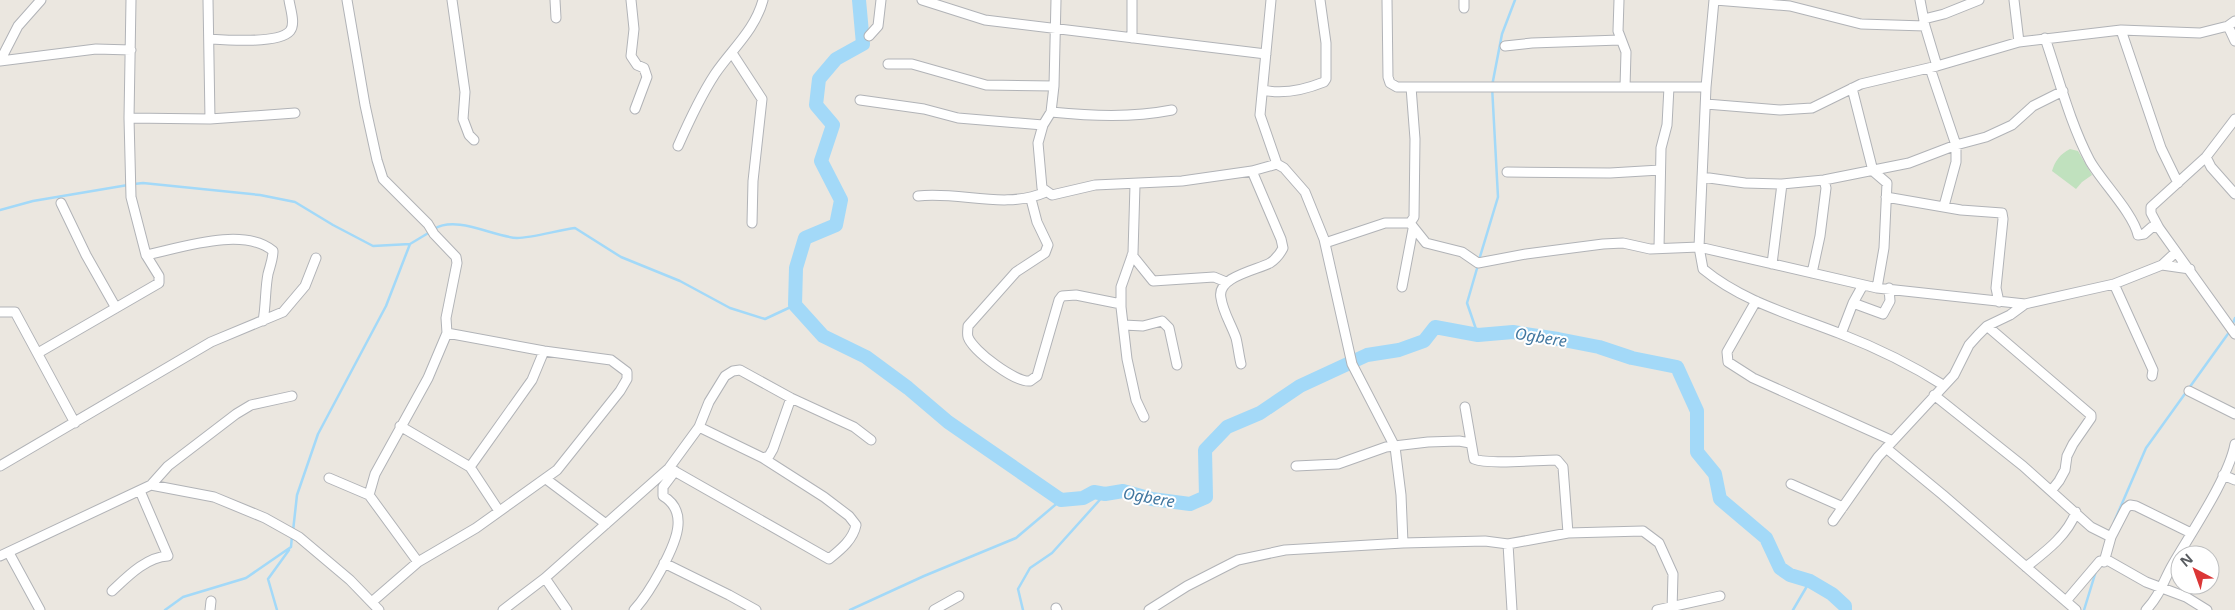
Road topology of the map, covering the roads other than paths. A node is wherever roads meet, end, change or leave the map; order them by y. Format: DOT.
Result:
graph roads {
  1 [pos="41,0"];
  2 [pos="131,0"];
  3 [pos="208,0"];
  4 [pos="289,0"];
  5 [pos="347,0"];
  6 [pos="452,0"];
  7 [pos="555,0"];
  8 [pos="631,0"];
  9 [pos="763,0"];
  10 [pos="881,0"];
  11 [pos="922,0"];
  12 [pos="1056,0"];
  13 [pos="1132,0"];
  14 [pos="1271,0"];
  15 [pos="1320,0"];
  16 [pos="1387,0"];
  17 [pos="1619,0"];
  18 [pos="1715,0"];
  19 [pos="1920,0"];
  20 [pos="1979,0"];
  21 [pos="2014,0"];
  22 [pos="1803,5"];
  23 [pos="556,18"];
  24 [pos="1925,23"];
  25 [pos="2231,24"];
  26 [pos="1055,28"];
  27 [pos="2121,30"];
  28 [pos="869,36"];
  29 [pos="1132,38"];
  30 [pos="2045,38"];
  31 [pos="209,39"];
  32 [pos="1620,40"];
  33 [pos="2235,41"];
  34 [pos="2019,42"];
  35 [pos="1505,46"];
  36 [pos="131,50"];
  37 [pos="732,53"];
  38 [pos="1266,54"];
  39 [pos="0,61"];
  40 [pos="888,64"];
  41 [pos="1934,67"];
  42 [pos="1054,86"];
  43 [pos="1411,87"];
  44 [pos="1625,87"];
  45 [pos="1669,87"];
  46 [pos="1706,87"];
  47 [pos="1852,88"];
  48 [pos="1263,90"];
  49 [pos="2063,92"];
  50 [pos="860,100"];
  51 [pos="1706,104"];
  52 [pos="635,109"];
  53 [pos="1172,110"];
  54 [pos="295,112"];
  55 [pos="1051,112"];
  56 [pos="130,118"];
  57 [pos="2235,118"];
  58 [pos="210,119"];
  59 [pos="1043,126"];
  60 [pos="474,140"];
  61 [pos="1956,145"];
  62 [pos="678,146"];
  63 [pos="2206,157"];
  64 [pos="1277,164"];
  65 [pos="1660,170"];
  66 [pos="1252,171"];
  67 [pos="1873,171"];
  68 [pos="1507,172"];
  69 [pos="1702,177"];
  70 [pos="1824,180"];
  71 [pos="2178,183"];
  72 [pos="1782,184"];
  73 [pos="1135,185"];
  74 [pos="1046,192"];
  75 [pos="2235,194"];
  76 [pos="918,196"];
  77 [pos="1886,197"];
  78 [pos="1031,199"];
  79 [pos="62,203"];
  80 [pos="1944,206"];
  81 [pos="752,223"];
  82 [pos="1411,226"];
  83 [pos="2159,228"];
  84 [pos="1325,243"];
  85 [pos="1699,247"];
  86 [pos="1659,248"];
  87 [pos="2176,252"];
  88 [pos="146,255"];
  89 [pos="1132,256"];
  90 [pos="316,258"];
  91 [pos="1772,264"];
  92 [pos="2162,265"];
  93 [pos="2190,269"];
  94 [pos="1812,273"];
  95 [pos="1226,282"];
  96 [pos="2114,284"];
  97 [pos="1863,285"];
  98 [pos="1402,287"];
  99 [pos="1877,288"];
  100 [pos="1890,288"];
  101 [pos="1996,288"];
  102 [pos="1756,300"];
  103 [pos="1986,301"];
  104 [pos="1853,302"];
  105 [pos="2004,303"];
  106 [pos="1121,304"];
  107 [pos="2025,304"];
  108 [pos="116,308"];
  109 [pos="0,312"];
  110 [pos="2010,315"];
  111 [pos="263,321"];
  112 [pos="1124,325"];
  113 [pos="1987,326"];
  114 [pos="2232,331"];
  115 [pos="447,333"];
  116 [pos="1841,334"];
  117 [pos="544,351"];
  118 [pos="38,354"];
  119 [pos="1241,364"];
  120 [pos="1177,365"];
  121 [pos="2152,376"];
  122 [pos="1943,385"];
  123 [pos="2189,391"];
  124 [pos="1934,395"];
  125 [pos="292,396"];
  126 [pos="791,398"];
  127 [pos="1465,407"];
  128 [pos="2235,414"];
  129 [pos="1144,417"];
  130 [pos="74,423"];
  131 [pos="400,426"];
  132 [pos="699,427"];
  133 [pos="871,440"];
  134 [pos="1470,443"];
  135 [pos="1890,444"];
  136 [pos="2235,444"];
  137 [pos="1395,447"];
  138 [pos="767,459"];
  139 [pos="0,466"];
  140 [pos="1296,466"];
  141 [pos="470,467"];
  142 [pos="672,470"];
  143 [pos="2223,475"];
  144 [pos="329,478"];
  145 [pos="546,479"];
  146 [pos="2235,480"];
  147 [pos="1791,484"];
  148 [pos="151,485"];
  149 [pos="2051,491"];
  150 [pos="140,492"];
  151 [pos="369,495"];
  152 [pos="1843,507"];
  153 [pos="499,511"];
  154 [pos="2076,512"];
  155 [pos="1833,521"];
  156 [pos="606,524"];
  157 [pos="1568,533"];
  158 [pos="2191,533"];
  159 [pos="2111,537"];
  160 [pos="1403,543"];
  161 [pos="1508,544"];
  162 [pos="9,553"];
  163 [pos="0,556"];
  164 [pos="418,562"];
  165 [pos="2104,562"];
  166 [pos="664,563"];
  167 [pos="2026,568"];
  168 [pos="545,578"];
  169 [pos="2163,588"];
  170 [pos="112,591"];
  171 [pos="959,596"];
  172 [pos="1720,596"];
  173 [pos="373,601"];
  174 [pos="2066,601"];
  175 [pos="636,609"];
  176 [pos="1673,609"];
  177 [pos="40,610"];
  178 [pos="379,610"];
  179 [pos="503,610"];
  180 [pos="566,610"];
  181 [pos="756,610"];
  182 [pos="934,610"];
  183 [pos="1149,610"];
  184 [pos="1512,610"];
  185 [pos="1657,610"];
  186 [pos="2076,610"];
  187 [pos="2146,610"];
  188 [pos="2206,610"];
  1 -- 39 [label="street"];
  2 -- 36 [label="street"];
  3 -- 31 [label="street"];
  4 -- 31 [label="street"];
  5 -- 115 [label="street"];
  6 -- 60 [label="street"];
  7 -- 23 [label="street"];
  8 -- 52 [label="street"];
  9 -- 37 [label="street"];
  10 -- 28 [label="street"];
  11 -- 26 [label="street"];
  12 -- 26 [label="street"];
  13 -- 29 [label="street"];
  14 -- 38 [label="street"];
  15 -- 48 [label="street"];
  16 -- 43 [label="street"];
  17 -- 32 [label="street"];
  18 -- 22 [label="street"];
  18 -- 46 [label="street"];
  19 -- 24 [label="street"];
  20 -- 24 [label="street"];
  21 -- 34 [label="street"];
  22 -- 24 [label="street"];
  24 -- 41 [label="street"];
  25 -- 27 [label="street"];
  25 -- 33 [label="street"];
  26 -- 29 [label="street"];
  26 -- 42 [label="street"];
  27 -- 30 [label="street"];
  27 -- 71 [label="street"];
  29 -- 38 [label="street"];
  30 -- 34 [label="street"];
  30 -- 49 [label="street"];
  31 -- 58 [label="street"];
  32 -- 35 [label="street"];
  32 -- 44 [label="street"];
  34 -- 41 [label="street"];
  36 -- 39 [label="street"];
  36 -- 56 [label="street"];
  37 -- 62 [label="street"];
  37 -- 81 [label="street"];
  38 -- 48 [label="street"];
  40 -- 42 [label="street"];
  41 -- 47 [label="street"];
  41 -- 61 [label="street"];
  42 -- 55 [label="street"];
  43 -- 44 [label="street"];
  43 -- 82 [label="street"];
  44 -- 45 [label="street"];
  45 -- 46 [label="street"];
  45 -- 65 [label="street"];
  46 -- 51 [label="street"];
  47 -- 51 [label="street"];
  47 -- 67 [label="street"];
  48 -- 64 [label="street"];
  49 -- 61 [label="street"];
  49 -- 83 [label="street"];
  50 -- 59 [label="street"];
  51 -- 69 [label="street"];
  53 -- 55 [label="street"];
  54 -- 58 [label="street"];
  55 -- 59 [label="street"];
  56 -- 58 [label="street"];
  56 -- 88 [label="street"];
  57 -- 63 [label="street"];
  59 -- 74 [label="street"];
  61 -- 67 [label="street"];
  61 -- 80 [label="street"];
  63 -- 71 [label="street"];
  63 -- 75 [label="street"];
  64 -- 66 [label="street"];
  64 -- 84 [label="street"];
  65 -- 68 [label="street"];
  65 -- 86 [label="street"];
  66 -- 73 [label="street"];
  66 -- 95 [label="street"];
  67 -- 70 [label="street"];
  67 -- 77 [label="street"];
  69 -- 72 [label="street"];
  69 -- 85 [label="street"];
  70 -- 72 [label="street"];
  70 -- 94 [label="street"];
  71 -- 83 [label="street"];
  72 -- 91 [label="street"];
  73 -- 74 [label="street"];
  73 -- 89 [label="street"];
  74 -- 78 [label="street"];
  76 -- 78 [label="street"];
  77 -- 80 [label="street"];
  77 -- 99 [label="street"];
  78 -- 106 [label="street"];
  79 -- 108 [label="street"];
  80 -- 101 [label="street"];
  82 -- 84 [label="street"];
  82 -- 86 [label="street"];
  82 -- 98 [label="street"];
  83 -- 87 [label="street"];
  84 -- 137 [label="street"];
  85 -- 86 [label="street"];
  85 -- 91 [label="street"];
  85 -- 102 [label="street"];
  87 -- 92 [label="street"];
  87 -- 93 [label="street"];
  88 -- 108 [label="street"];
  88 -- 111 [label="street"];
  89 -- 95 [label="street"];
  89 -- 106 [label="street"];
  90 -- 111 [label="street"];
  91 -- 94 [label="street"];
  92 -- 93 [label="street"];
  92 -- 96 [label="street"];
  93 -- 114 [label="street"];
  94 -- 97 [label="street"];
  95 -- 119 [label="street"];
  96 -- 107 [label="street"];
  96 -- 121 [label="street"];
  97 -- 99 [label="street"];
  97 -- 104 [label="street"];
  99 -- 100 [label="street"];
  100 -- 103 [label="street"];
  100 -- 104 [label="street"];
  101 -- 103 [label="street"];
  101 -- 105 [label="street"];
  102 -- 116 [label="street"];
  102 -- 135 [label="street"];
  103 -- 105 [label="street"];
  104 -- 116 [label="street"];
  105 -- 107 [label="street"];
  105 -- 110 [label="street"];
  106 -- 112 [label="street"];
  107 -- 110 [label="street"];
  108 -- 118 [label="street"];
  109 -- 118 [label="street"];
  110 -- 113 [label="street"];
  111 -- 130 [label="street"];
  112 -- 120 [label="street"];
  112 -- 129 [label="street"];
  113 -- 122 [label="street"];
  113 -- 149 [label="street"];
  115 -- 117 [label="street"];
  115 -- 131 [label="street"];
  116 -- 122 [label="street"];
  117 -- 141 [label="street"];
  117 -- 145 [label="street"];
  118 -- 130 [label="street"];
  122 -- 124 [label="street"];
  123 -- 128 [label="street"];
  124 -- 135 [label="street"];
  124 -- 149 [label="street"];
  125 -- 148 [label="street"];
  126 -- 132 [label="street"];
  126 -- 133 [label="street"];
  126 -- 138 [label="street"];
  127 -- 134 [label="street"];
  130 -- 139 [label="street"];
  131 -- 141 [label="street"];
  131 -- 151 [label="street"];
  132 -- 138 [label="street"];
  132 -- 142 [label="street"];
  134 -- 137 [label="street"];
  134 -- 157 [label="street"];
  135 -- 152 [label="street"];
  135 -- 167 [label="street"];
  136 -- 143 [label="street"];
  137 -- 140 [label="street"];
  137 -- 160 [label="street"];
  138 -- 142 [label="street"];
  141 -- 153 [label="street"];
  142 -- 156 [label="street"];
  142 -- 166 [label="street"];
  143 -- 146 [label="street"];
  143 -- 158 [label="street"];
  144 -- 151 [label="street"];
  145 -- 153 [label="street"];
  145 -- 156 [label="street"];
  147 -- 152 [label="street"];
  148 -- 150 [label="street"];
  148 -- 173 [label="street"];
  149 -- 154 [label="street"];
  150 -- 162 [label="street"];
  150 -- 170 [label="street"];
  151 -- 164 [label="street"];
  152 -- 155 [label="street"];
  153 -- 164 [label="street"];
  154 -- 159 [label="street"];
  154 -- 167 [label="street"];
  156 -- 168 [label="street"];
  157 -- 161 [label="street"];
  157 -- 176 [label="street"];
  158 -- 159 [label="street"];
  158 -- 169 [label="street"];
  159 -- 165 [label="street"];
  160 -- 161 [label="street"];
  160 -- 183 [label="street"];
  161 -- 184 [label="street"];
  162 -- 163 [label="street"];
  162 -- 177 [label="street"];
  164 -- 173 [label="street"];
  165 -- 169 [label="street"];
  165 -- 174 [label="street"];
  166 -- 175 [label="street"];
  166 -- 181 [label="street"];
  167 -- 174 [label="street"];
  168 -- 179 [label="street"];
  168 -- 180 [label="street"];
  169 -- 187 [label="street"];
  169 -- 188 [label="street"];
  171 -- 182 [label="street"];
  172 -- 176 [label="street"];
  173 -- 178 [label="street"];
  174 -- 186 [label="street"];
  176 -- 185 [label="street"];
}
